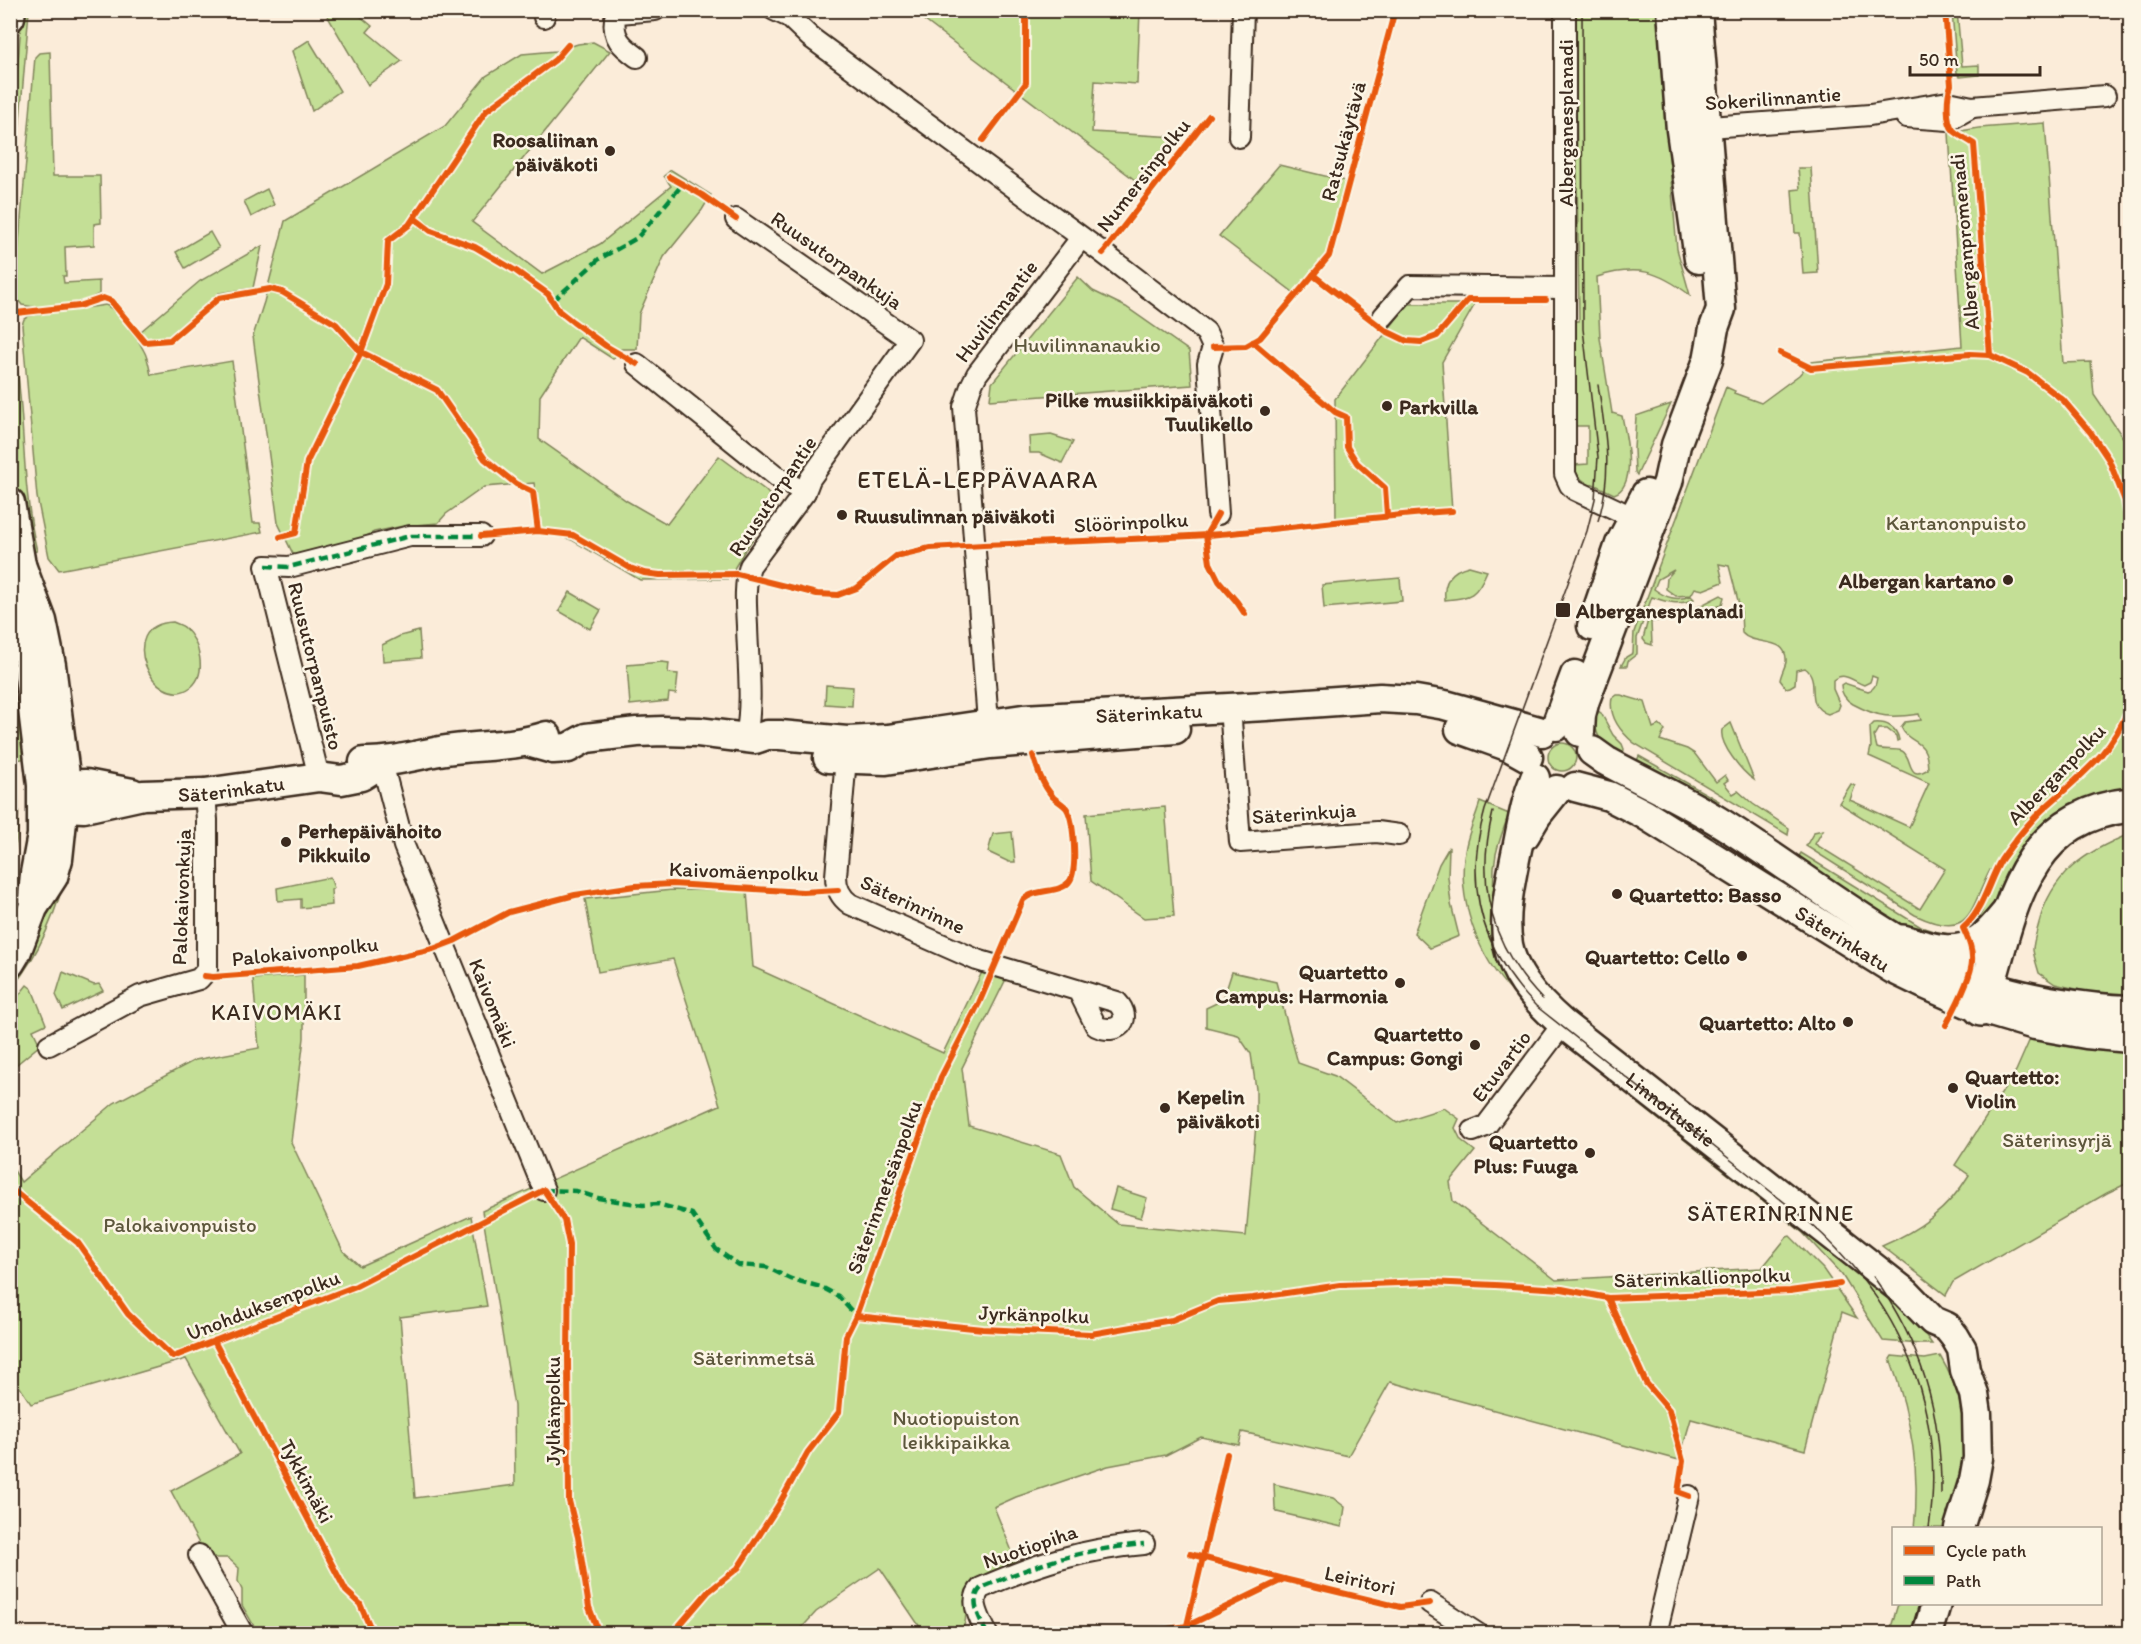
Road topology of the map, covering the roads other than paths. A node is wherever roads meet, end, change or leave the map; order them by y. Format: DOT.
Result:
graph roads {
  1 [pos="11,10"];
  2 [pos="655,10"];
  3 [pos="1243,10"];
  4 [pos="1564,10"];
  5 [pos="1672,10"];
  6 [pos="1696,10"];
  7 [pos="783,13"];
  8 [pos="10,17"];
  9 [pos="637,57"];
  10 [pos="2105,96"];
  11 [pos="1694,129"];
  12 [pos="1239,137"];
  13 [pos="736,219"];
  14 [pos="1081,238"];
  15 [pos="1564,288"];
  16 [pos="1383,317"];
  17 [pos="910,340"];
  18 [pos="637,364"];
  19 [pos="804,492"];
  20 [pos="10,503"];
  21 [pos="1218,514"];
  22 [pos="1643,522"];
  23 [pos="481,536"];
  24 [pos="1231,716"];
  25 [pos="989,734"];
  26 [pos="1567,735"];
  27 [pos="750,739"];
  28 [pos="847,750"];
  29 [pos="382,763"];
  30 [pos="319,777"];
  31 [pos="1549,778"];
  32 [pos="205,793"];
  33 [pos="54,795"];
  34 [pos="2130,805"];
  35 [pos="2130,819"];
  36 [pos="1399,836"];
  37 [pos="2009,912"];
  38 [pos="1903,942"];
  39 [pos="10,963"];
  40 [pos="1079,992"];
  41 [pos="1994,1000"];
  42 [pos="2130,1010"];
  43 [pos="1563,1024"];
  44 [pos="2130,1038"];
  45 [pos="49,1045"];
  46 [pos="1473,1131"];
  47 [pos="544,1190"];
  48 [pos="1689,1497"];
  49 [pos="1959,1527"];
  50 [pos="1143,1544"];
  51 [pos="199,1555"];
  52 [pos="1430,1603"];
  53 [pos="1936,1605"];
  54 [pos="243,1634"];
  55 [pos="987,1634"];
  56 [pos="1478,1634"];
  57 [pos="1656,1634"];
  58 [pos="1927,1634"];
  1 -- 8 [label="main road"];
  2 -- 9 [label="street"];
  3 -- 12 [label="street"];
  4 -- 15 [label="street, Alberganesplanadi"];
  5 -- 11 [label="main road"];
  6 -- 11 [label="main road"];
  7 -- 14 [label="street"];
  10 -- 11 [label="street, Sokerilinnantie"];
  11 -- 22 [label="main road"];
  13 -- 17 [label="street, Ruusutorpankuja"];
  14 -- 21 [label="street"];
  14 -- 25 [label="street, Huvilinnantie"];
  15 -- 16 [label="street"];
  15 -- 22 [label="street, Alberganesplanadi"];
  17 -- 19 [label="street, Ruusutorpantie"];
  18 -- 19 [label="street"];
  19 -- 27 [label="street, Ruusutorpantie"];
  20 -- 33 [label="main road"];
  22 -- 26 [label="main road"];
  23 -- 30 [label="street, Ruusutorpanpuisto"];
  24 -- 25 [label="main road, Säterinkatu"];
  24 -- 26 [label="main road, Säterinkatu"];
  24 -- 31 [label="main road, Säterinkatu"];
  24 -- 36 [label="street, Säterinkuja"];
  25 -- 28 [label="main road, Säterinkatu"];
  26 -- 31 [label="main road"];
  26 -- 31 [label="main road"];
  26 -- 38 [label="main road, Säterinkatu"];
  27 -- 28 [label="main road, Säterinkatu"];
  27 -- 29 [label="main road, Säterinkatu"];
  28 -- 40 [label="street, Säterinrinne"];
  29 -- 30 [label="main road, Säterinkatu"];
  29 -- 47 [label="street, Kaivomäki"];
  30 -- 32 [label="main road, Säterinkatu"];
  31 -- 41 [label="main road, Säterinkatu"];
  31 -- 43 [label="main road, Linnoitustie"];
  32 -- 33 [label="main road, Säterinkatu"];
  32 -- 45 [label="street, Palokaivonkuja"];
  33 -- 39 [label="main road"];
  34 -- 37 [label="highway"];
  35 -- 41 [label="highway"];
  37 -- 38 [label="highway"];
  37 -- 41 [label="highway"];
  38 -- 41 [label="main road, Säterinkatu"];
  41 -- 42 [label="main road, Säterinkatu"];
  41 -- 44 [label="main road, Säterinkatu"];
  43 -- 46 [label="street, Etuvartio"];
  43 -- 49 [label="main road, Linnoitustie"];
  48 -- 57 [label="street"];
  50 -- 55 [label="street, Nuotiopiha"];
  51 -- 54 [label="street"];
  52 -- 56 [label="street"];
  53 -- 58 [label="main road"];
}
